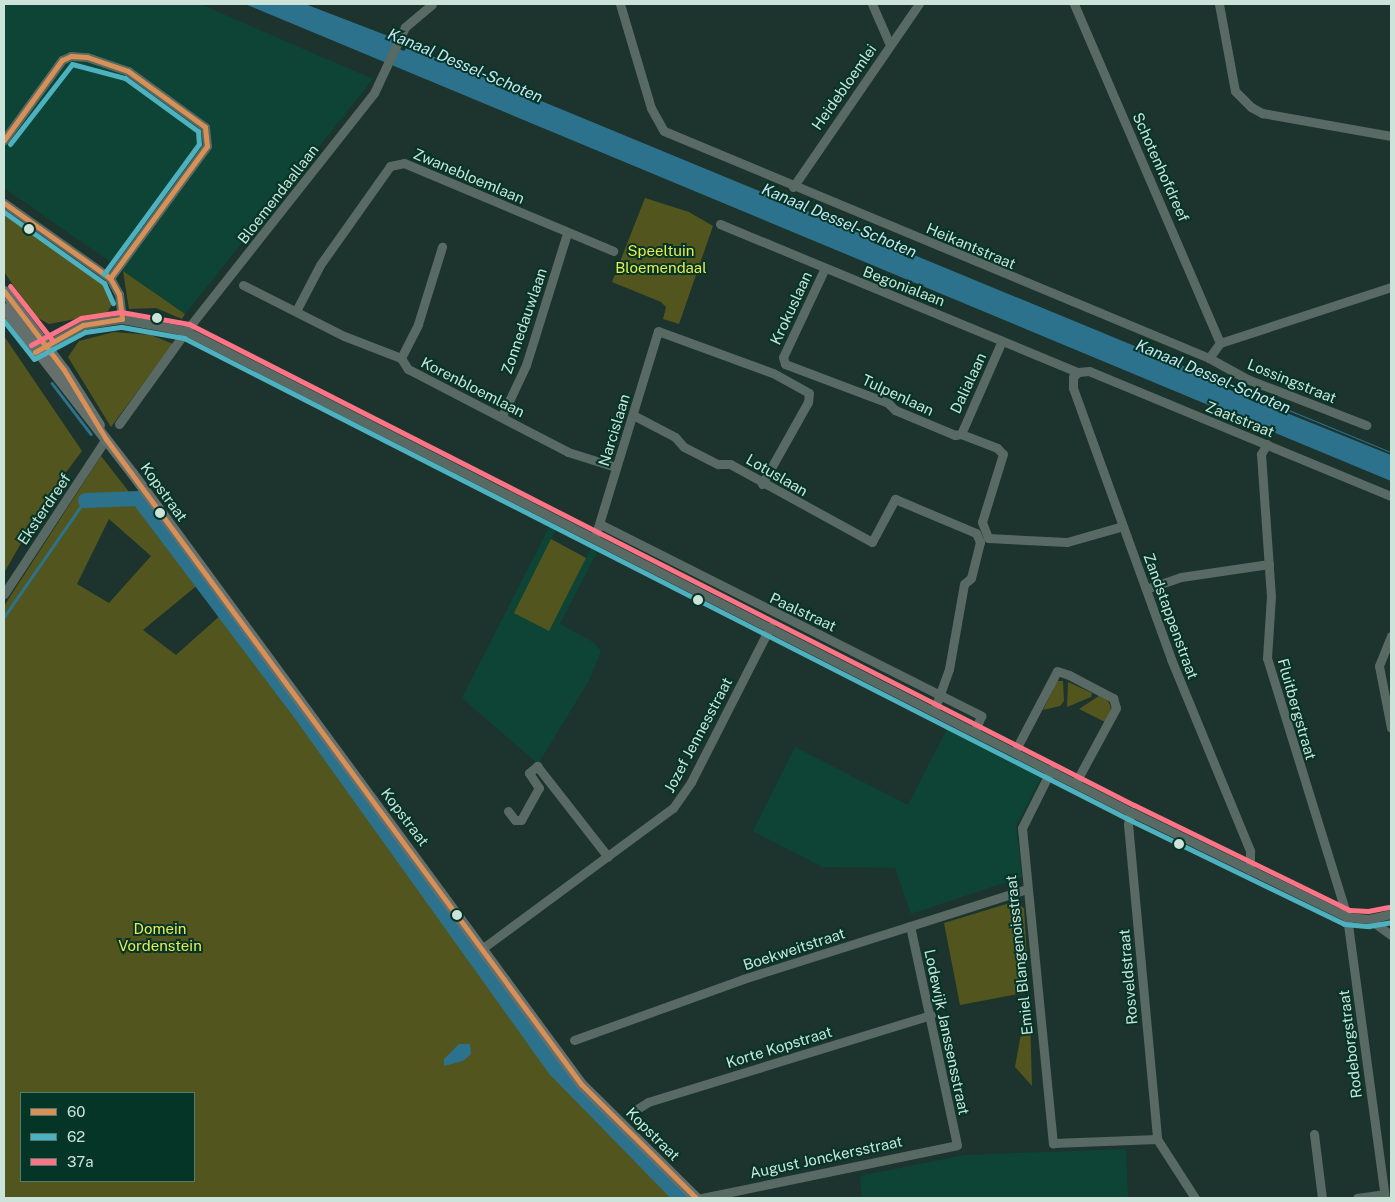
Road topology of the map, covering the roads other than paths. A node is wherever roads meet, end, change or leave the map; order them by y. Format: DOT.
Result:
graph roads {
  1 [pos="432,4"];
  2 [pos="620,4"];
  3 [pos="872,4"];
  4 [pos="919,4"];
  5 [pos="1074,4"];
  6 [pos="1219,4"];
  7 [pos="890,46"];
  8 [pos="1391,136"];
  9 [pos="4,140"];
  10 [pos="793,187"];
  11 [pos="4,203"];
  12 [pos="720,224"];
  13 [pos="567,233"];
  14 [pos="442,247"];
  15 [pos="614,251"];
  16 [pos="824,270"];
  17 [pos="110,278"];
  18 [pos="243,285"];
  19 [pos="1391,287"];
  20 [pos="4,291"];
  21 [pos="4,308"];
  22 [pos="296,311"];
  23 [pos="122,319"];
  24 [pos="186,331"];
  25 [pos="1001,343"];
  26 [pos="1220,343"];
  27 [pos="46,344"];
  28 [pos="35,352"];
  29 [pos="783,357"];
  30 [pos="401,358"];
  31 [pos="1209,358"];
  32 [pos="1078,372"];
  33 [pos="633,415"];
  34 [pos="502,416"];
  35 [pos="119,424"];
  36 [pos="1366,425"];
  37 [pos="961,434"];
  38 [pos="106,440"];
  39 [pos="1267,444"];
  40 [pos="616,467"];
  41 [pos="762,484"];
  42 [pos="1391,496"];
  43 [pos="600,524"];
  44 [pos="1123,526"];
  45 [pos="595,537"];
  46 [pos="1269,564"];
  47 [pos="1146,589"];
  48 [pos="4,594"];
  49 [pos="770,627"];
  50 [pos="1391,636"];
  51 [pos="939,695"];
  52 [pos="934,712"];
  53 [pos="1391,728"];
  54 [pos="976,731"];
  55 [pos="1015,750"];
  56 [pos="1051,770"];
  57 [pos="544,779"];
  58 [pos="1076,782"];
  59 [pos="539,788"];
  60 [pos="508,811"];
  61 [pos="1132,812"];
  62 [pos="608,857"];
  63 [pos="1250,870"];
  64 [pos="1026,888"];
  65 [pos="1391,914"];
  66 [pos="1347,917"];
  67 [pos="1369,919"];
  68 [pos="910,926"];
  69 [pos="1391,936"];
  70 [pos="483,948"];
  71 [pos="931,1015"];
  72 [pos="574,1040"];
  73 [pos="637,1109"];
  74 [pos="1314,1134"];
  75 [pos="1157,1139"];
  76 [pos="957,1145"];
  77 [pos="1384,1196"];
  78 [pos="696,1198"];
  79 [pos="702,1198"];
  80 [pos="1195,1198"];
  81 [pos="1322,1198"];
  82 [pos="1357,1198"];
  1 -- 24 [label="street, Bloemendaallaan"];
  2 -- 10 [label="street, Heikantstraat"];
  3 -- 7 [label="street"];
  4 -- 7 [label="street, Heidebloemlei"];
  5 -- 26 [label="street, Schotenhofdreef"];
  6 -- 8 [label="street"];
  7 -- 10 [label="street, Heidebloemlei"];
  9 -- 17 [label="street"];
  10 -- 31 [label="street, Heikantstraat"];
  11 -- 17 [label="street"];
  12 -- 16 [label="street, Begonialaan"];
  13 -- 15 [label="street, Zwanebloemlaan"];
  13 -- 22 [label="street, Zwanebloemlaan"];
  13 -- 34 [label="street, Zonnedauwlaan"];
  14 -- 30 [label="street"];
  16 -- 25 [label="street, Begonialaan"];
  16 -- 29 [label="street, Krokuslaan"];
  17 -- 23 [label="street"];
  18 -- 22 [label="street, Korenbloemlaan"];
  19 -- 26 [label="street"];
  20 -- 27 [label="main road, Kopstraat"];
  21 -- 28 [label="main road, Kopstraat"];
  22 -- 30 [label="street, Korenbloemlaan"];
  23 -- 24 [label="street, Paalstraat"];
  23 -- 27 [label="street, Paalstraat"];
  24 -- 35 [label="street"];
  24 -- 45 [label="street, Paalstraat"];
  25 -- 32 [label="street, Begonialaan"];
  25 -- 37 [label="street, Dalialaan"];
  26 -- 31 [label="street"];
  27 -- 28 [label="street, Paalstraat"];
  27 -- 38 [label="main road, Kopstraat"];
  28 -- 38 [label="main road, Kopstraat"];
  29 -- 37 [label="street, Tulpenlaan"];
  30 -- 34 [label="street, Korenbloemlaan"];
  31 -- 36 [label="street, Lossingstraat"];
  32 -- 39 [label="street, Zaatstraat"];
  32 -- 44 [label="street, Zandstappenstraat"];
  33 -- 40 [label="street, Narcislaan"];
  33 -- 41 [label="street, Lotuslaan"];
  33 -- 41 [label="street, Narcislaan"];
  34 -- 40 [label="street, Korenbloemlaan"];
  37 -- 44 [label="street, Tulpenlaan"];
  38 -- 48 [label="street, Eksterdreef"];
  38 -- 70 [label="main road, Kopstraat"];
  39 -- 42 [label="street, Zaatstraat"];
  39 -- 46 [label="street, Fluitbergstraat"];
  40 -- 43 [label="street, Narcislaan"];
  41 -- 51 [label="street, Lotuslaan"];
  43 -- 45 [label="street, Narcislaan"];
  43 -- 51 [label="street, Paalstraat"];
  44 -- 47 [label="street, Zandstappenstraat"];
  45 -- 49 [label="street, Paalstraat"];
  46 -- 47 [label="street"];
  46 -- 66 [label="street, Fluitbergstraat"];
  47 -- 63 [label="street, Zandstappenstraat"];
  49 -- 52 [label="street, Paalstraat"];
  49 -- 62 [label="street, Jozef Jennesstraat"];
  50 -- 53 [label="street"];
  51 -- 52 [label="street"];
  51 -- 54 [label="street, Paalstraat"];
  52 -- 54 [label="street, Paalstraat"];
  54 -- 55 [label="street, Paalstraat"];
  55 -- 56 [label="street, Paalstraat"];
  55 -- 58 [label="street"];
  56 -- 58 [label="street, Paalstraat"];
  56 -- 64 [label="street, Emiel Blangenoisstraat"];
  57 -- 59 [label="street"];
  57 -- 59 [label="street"];
  57 -- 62 [label="street"];
  58 -- 61 [label="street, Paalstraat"];
  59 -- 60 [label="street"];
  61 -- 63 [label="street, Paalstraat"];
  61 -- 75 [label="street, Rosveldstraat"];
  62 -- 70 [label="street, Jozef Jennesstraat"];
  63 -- 66 [label="street, Paalstraat"];
  64 -- 68 [label="street, Boekweitstraat"];
  64 -- 75 [label="street, Emiel Blangenoisstraat"];
  65 -- 67 [label="street"];
  66 -- 67 [label="street"];
  66 -- 77 [label="street, Rodeborgstraat"];
  67 -- 69 [label="street"];
  68 -- 71 [label="street, Lodewijk Janssensstraat"];
  68 -- 72 [label="street, Boekweitstraat"];
  70 -- 78 [label="main road, Kopstraat"];
  71 -- 73 [label="street, Korte Kopstraat"];
  71 -- 76 [label="street, Lodewijk Janssensstraat"];
  74 -- 81 [label="street"];
  75 -- 80 [label="street"];
  76 -- 79 [label="street, August Jonckersstraat"];
  77 -- 82 [label="street"];
}
